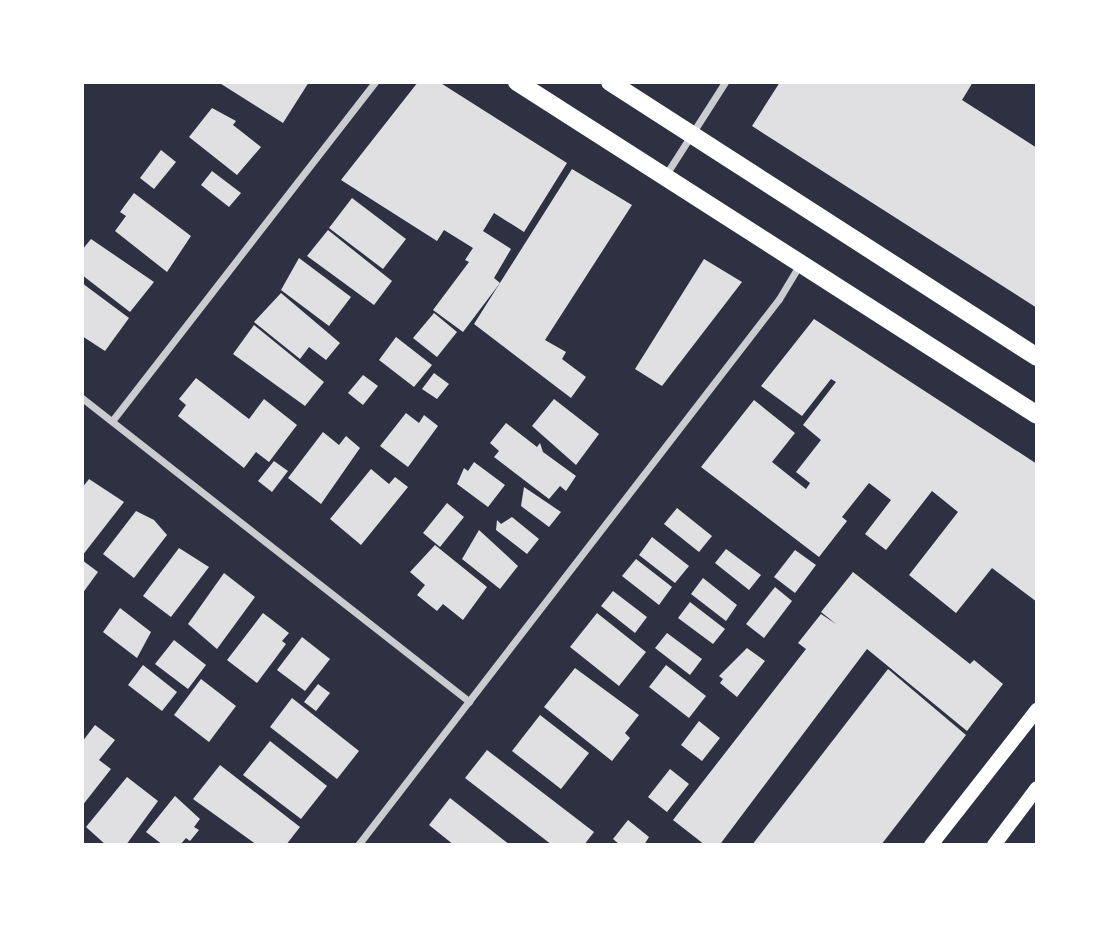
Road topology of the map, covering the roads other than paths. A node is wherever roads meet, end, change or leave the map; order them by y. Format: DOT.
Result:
graph roads {
  1 [pos="375,82"];
  2 [pos="517,82"];
  3 [pos="610,82"];
  4 [pos="725,82"];
  5 [pos="691,135"];
  6 [pos="665,176"];
  7 [pos="801,264"];
  8 [pos="1037,357"];
  9 [pos="82,398"];
  10 [pos="1037,415"];
  11 [pos="112,421"];
  12 [pos="470,702"];
  13 [pos="1037,710"];
  14 [pos="1037,788"];
  15 [pos="358,845"];
  16 [pos="931,845"];
  17 [pos="994,845"];
  1 -- 11 [label="street"];
  2 -- 6 [label="main road"];
  3 -- 5 [label="main road"];
  4 -- 5 [label="street"];
  5 -- 6 [label="street"];
  5 -- 8 [label="main road"];
  6 -- 7 [label="main road"];
  7 -- 10 [label="main road"];
  7 -- 12 [label="street"];
  9 -- 11 [label="street"];
  11 -- 12 [label="street"];
  12 -- 15 [label="street"];
  13 -- 16 [label="main road"];
  14 -- 17 [label="main road"];
}
